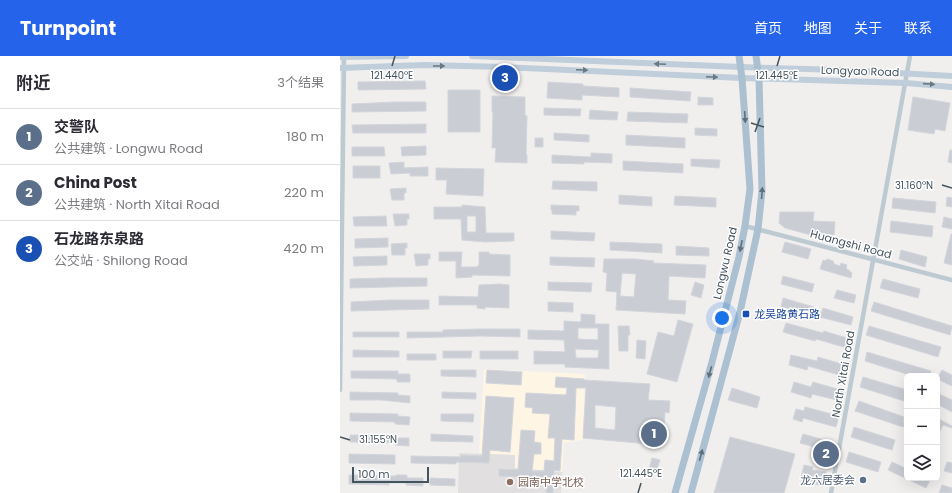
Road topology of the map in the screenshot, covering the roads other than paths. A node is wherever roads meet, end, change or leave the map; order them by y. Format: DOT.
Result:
graph roads {
  1 [pos="406,56"];
  2 [pos="472,56"];
  3 [pos="739,56"];
  4 [pos="756,56"];
  5 [pos="910,56"];
  6 [pos="342,57"];
  7 [pos="740,67"];
  8 [pos="758,67"];
  9 [pos="342,68"];
  10 [pos="907,73"];
  11 [pos="952,76"];
  12 [pos="742,78"];
  13 [pos="759,78"];
  14 [pos="906,83"];
  15 [pos="952,87"];
  16 [pos="745,226"];
  17 [pos="758,229"];
  18 [pos="873,259"];
  19 [pos="952,280"];
  20 [pos="340,390"];
  21 [pos="675,493"];
  22 [pos="691,493"];
  23 [pos="831,493"];
  1 -- 6 [label="main road"];
  7 -- 2 [label="main road, Longyao Road, one-way"];
  3 -- 7 [label="main road, Longwu Road"];
  4 -- 8 [label="main road"];
  5 -- 10 [label="street, North Xitai Road"];
  6 -- 9 [label="street"];
  7 -- 8 [label="main road, Longyao Road"];
  7 -- 12 [label="main road, Longwu Road"];
  8 -- 10 [label="main road, Longyao Road"];
  8 -- 13 [label="main road"];
  9 -- 12 [label="main road, Longyao Road, one-way"];
  9 -- 20 [label="street"];
  10 -- 11 [label="main road, Longyao Road"];
  10 -- 14 [label="street, North Xitai Road"];
  12 -- 13 [label="main road, Longyao Road"];
  12 -- 16 [label="main road, Longwu Road, one-way"];
  13 -- 14 [label="main road, Longyao Road"];
  17 -- 13 [label="main road, one-way"];
  14 -- 15 [label="main road, Longyao Road, one-way"];
  14 -- 18 [label="street, North Xitai Road"];
  16 -- 17 [label="street, Huangshi Road"];
  16 -- 21 [label="main road, Longwu Road, one-way"];
  17 -- 18 [label="street, Huangshi Road"];
  22 -- 17 [label="main road, one-way"];
  18 -- 19 [label="street, Huangshi Road"];
  18 -- 23 [label="street, North Xitai Road"];
}
